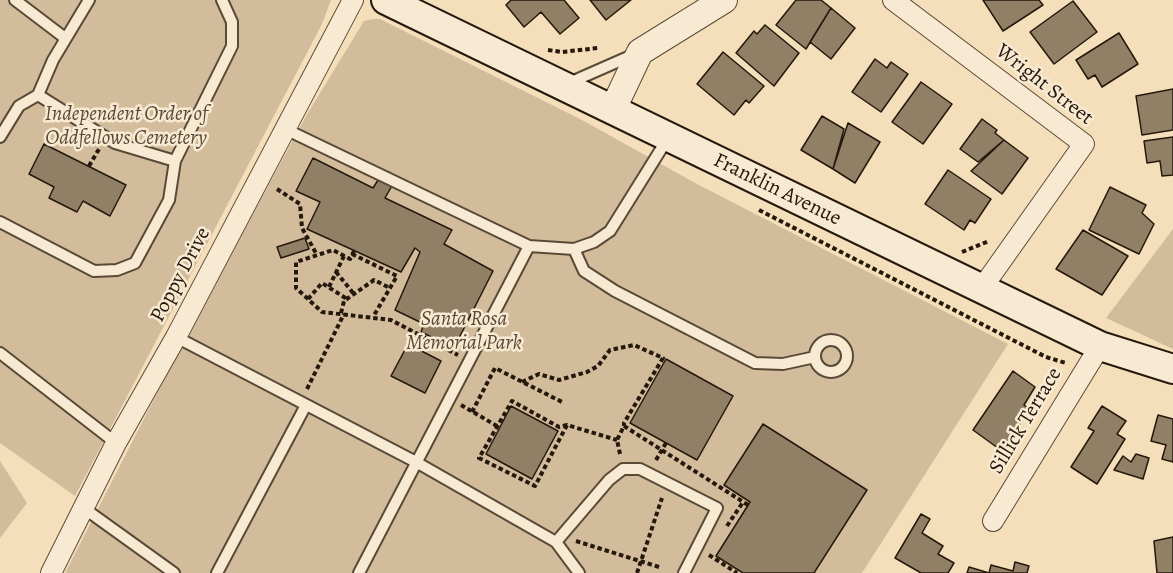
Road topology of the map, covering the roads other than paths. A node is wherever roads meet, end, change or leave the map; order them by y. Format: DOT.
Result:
graph roads {
  1 [pos="15,0"];
  2 [pos="89,0"];
  3 [pos="222,0"];
  4 [pos="353,0"];
  5 [pos="386,0"];
  6 [pos="723,0"];
  7 [pos="892,0"];
  8 [pos="65,38"];
  9 [pos="640,52"];
  10 [pos="565,85"];
  11 [pos="38,95"];
  12 [pos="613,109"];
  13 [pos="285,129"];
  14 [pos="0,137"];
  15 [pos="668,138"];
  16 [pos="175,161"];
  17 [pos="0,222"];
  18 [pos="529,246"];
  19 [pos="574,249"];
  20 [pos="982,288"];
  21 [pos="176,337"];
  22 [pos="1100,346"];
  23 [pos="0,353"];
  24 [pos="815,357"];
  25 [pos="1173,369"];
  26 [pos="306,405"];
  27 [pos="116,443"];
  28 [pos="416,462"];
  29 [pos="85,509"];
  30 [pos="993,521"];
  31 [pos="559,539"];
  32 [pos="51,573"];
  33 [pos="174,573"];
  34 [pos="218,573"];
  35 [pos="359,573"];
  36 [pos="579,573"];
  37 [pos="684,573"];
  1 -- 8 [label="lane"];
  2 -- 8 [label="lane"];
  3 -- 16 [label="lane"];
  4 -- 13 [label="street, Poppy Drive"];
  5 -- 10 [label="main road, Franklin Avenue"];
  6 -- 9 [label="street"];
  7 -- 20 [label="street, Wright Street"];
  8 -- 11 [label="lane"];
  9 -- 10 [label="lane"];
  9 -- 12 [label="street"];
  10 -- 12 [label="main road, Franklin Avenue"];
  11 -- 14 [label="lane"];
  11 -- 16 [label="lane"];
  12 -- 15 [label="main road, Franklin Avenue"];
  13 -- 18 [label="lane"];
  13 -- 21 [label="street, Poppy Drive"];
  15 -- 19 [label="lane"];
  15 -- 20 [label="main road, Franklin Avenue"];
  16 -- 17 [label="lane"];
  18 -- 19 [label="lane"];
  18 -- 28 [label="lane"];
  19 -- 24 [label="lane"];
  20 -- 22 [label="main road, Franklin Avenue"];
  21 -- 26 [label="lane"];
  21 -- 27 [label="street, Poppy Drive"];
  22 -- 25 [label="main road, Franklin Avenue"];
  22 -- 30 [label="street, Sillick Terrace"];
  23 -- 27 [label="lane"];
  26 -- 28 [label="lane"];
  26 -- 34 [label="lane"];
  27 -- 29 [label="street, Poppy Drive"];
  28 -- 31 [label="lane"];
  28 -- 35 [label="lane"];
  29 -- 32 [label="street, Poppy Drive"];
  29 -- 33 [label="lane"];
  31 -- 36 [label="lane"];
  31 -- 37 [label="lane"];
}
